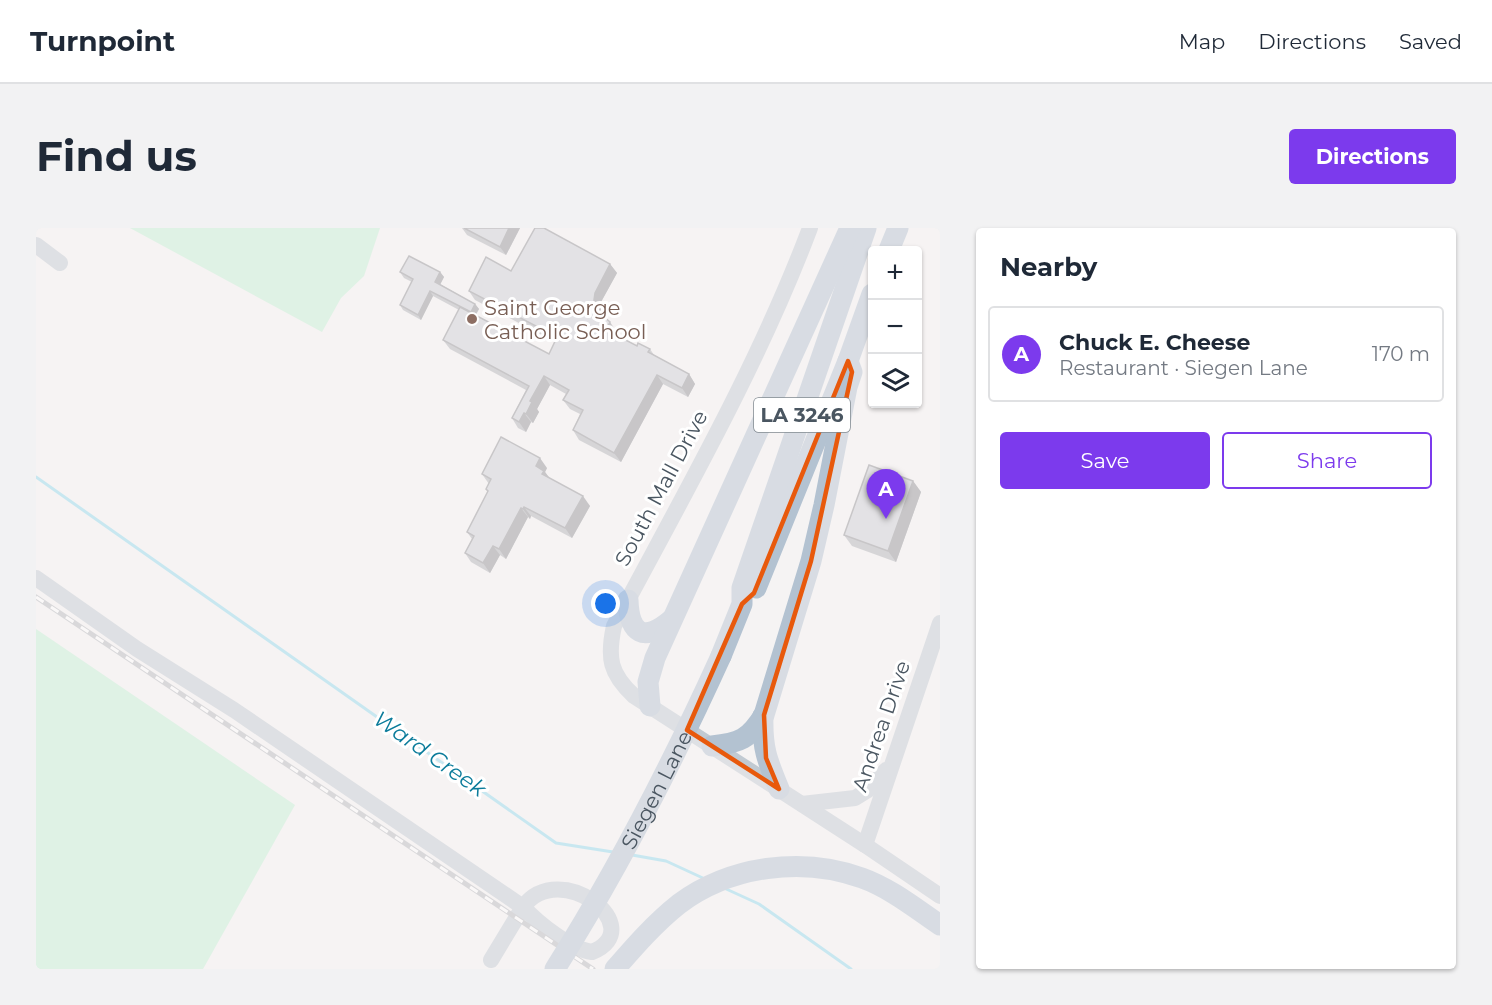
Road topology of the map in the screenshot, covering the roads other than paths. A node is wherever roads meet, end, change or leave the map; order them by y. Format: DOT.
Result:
graph roads {
  1 [pos="810,228"];
  2 [pos="850,228"];
  3 [pos="867,228"];
  4 [pos="898,228"];
  5 [pos="36,245"];
  6 [pos="891,246"];
  7 [pos="60,263"];
  8 [pos="871,300"];
  9 [pos="848,361"];
  10 [pos="36,578"];
  11 [pos="628,600"];
  12 [pos="742,604"];
  13 [pos="671,620"];
  14 [pos="940,623"];
  15 [pos="650,706"];
  16 [pos="764,715"];
  17 [pos="712,746"];
  18 [pos="891,765"];
  19 [pos="779,789"];
  20 [pos="802,804"];
  21 [pos="865,844"];
  22 [pos="940,896"];
  23 [pos="523,907"];
  24 [pos="940,925"];
  25 [pos="491,960"];
  26 [pos="555,969"];
  27 [pos="615,969"];
  1 -- 11 [label="street, South Mall Drive"];
  2 -- 13 [label="main road"];
  3 -- 12 [label="main road, Siegen Lane / LA 3246"];
  4 -- 6 [label="main road"];
  5 -- 7 [label="street"];
  8 -- 9 [label="main road, Siegen Lane / LA 3246"];
  9 -- 12 [label="main road, Siegen Lane / LA 3246"];
  9 -- 16 [label="main road"];
  10 -- 23 [label="street"];
  11 -- 13 [label="main road"];
  11 -- 15 [label="street, South Mall Drive"];
  12 -- 26 [label="main road, Siegen Lane / LA 3246, bridge"];
  13 -- 15 [label="main road"];
  14 -- 18 [label="street, Andrea Drive"];
  15 -- 17 [label="street, South Mall Drive"];
  16 -- 17 [label="main road"];
  16 -- 19 [label="main road"];
  17 -- 19 [label="street, South Mall Drive"];
  18 -- 20 [label="street"];
  18 -- 21 [label="street, Andrea Drive"];
  19 -- 20 [label="street, South Mall Drive"];
  20 -- 21 [label="street, South Mall Drive"];
  21 -- 22 [label="street, South Mall Drive"];
  23 -- 23 [label="street"];
  23 -- 25 [label="street"];
  24 -- 27 [label="main road"];
}
